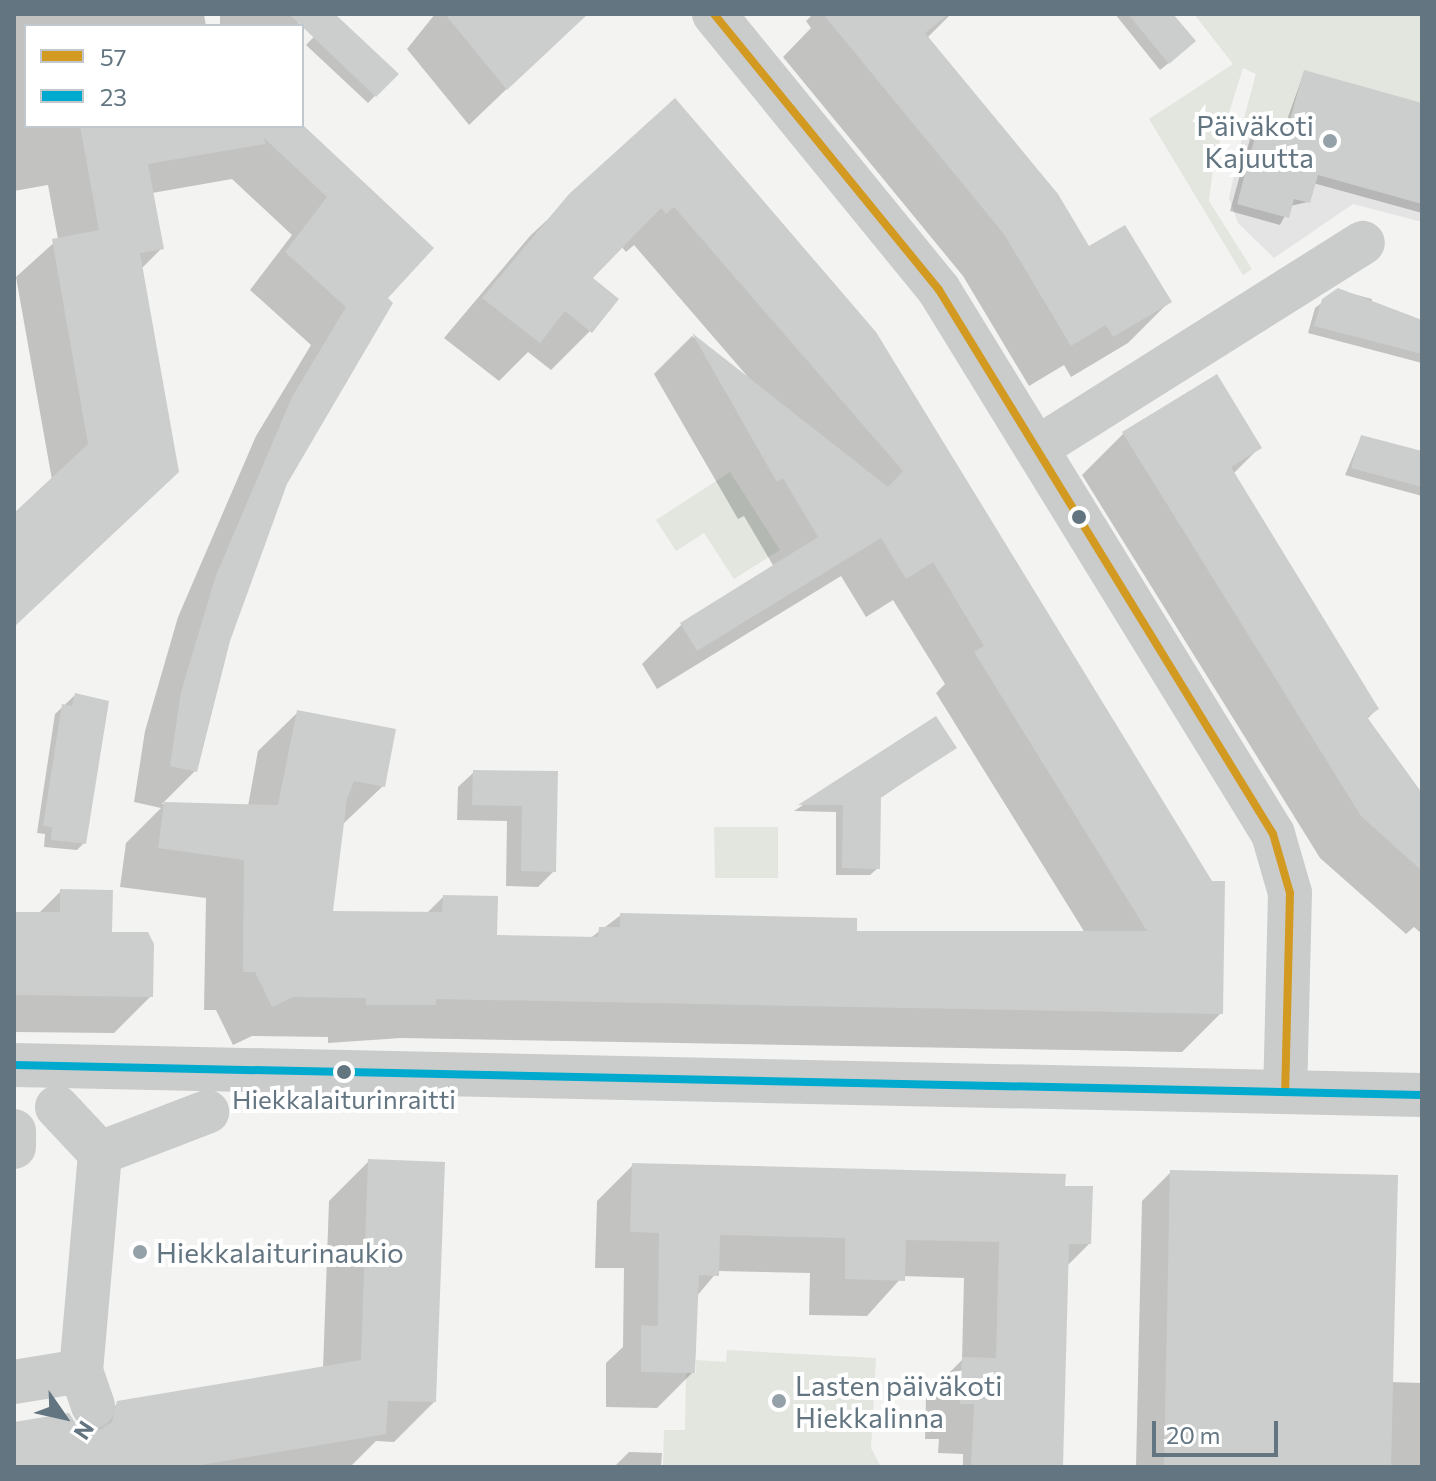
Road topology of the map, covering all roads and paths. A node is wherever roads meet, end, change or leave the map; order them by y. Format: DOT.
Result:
graph roads {
  1 [pos="714,14"];
  2 [pos="1363,243"];
  3 [pos="1037,448"];
  4 [pos="14,1065"];
  5 [pos="1285,1092"];
  6 [pos="1422,1095"];
  7 [pos="57,1107"];
  8 [pos="207,1112"];
  9 [pos="14,1131"];
  10 [pos="14,1147"];
  11 [pos="100,1153"];
  12 [pos="58,1384"];
  1 -- 3 [label="street"];
  2 -- 3 [label="street"];
  3 -- 5 [label="street"];
  4 -- 5 [label="street"];
  5 -- 6 [label="street"];
  7 -- 11 [label="street"];
  8 -- 11 [label="street"];
  9 -- 10 [label="street"];
  11 -- 12 [label="street"];
}
